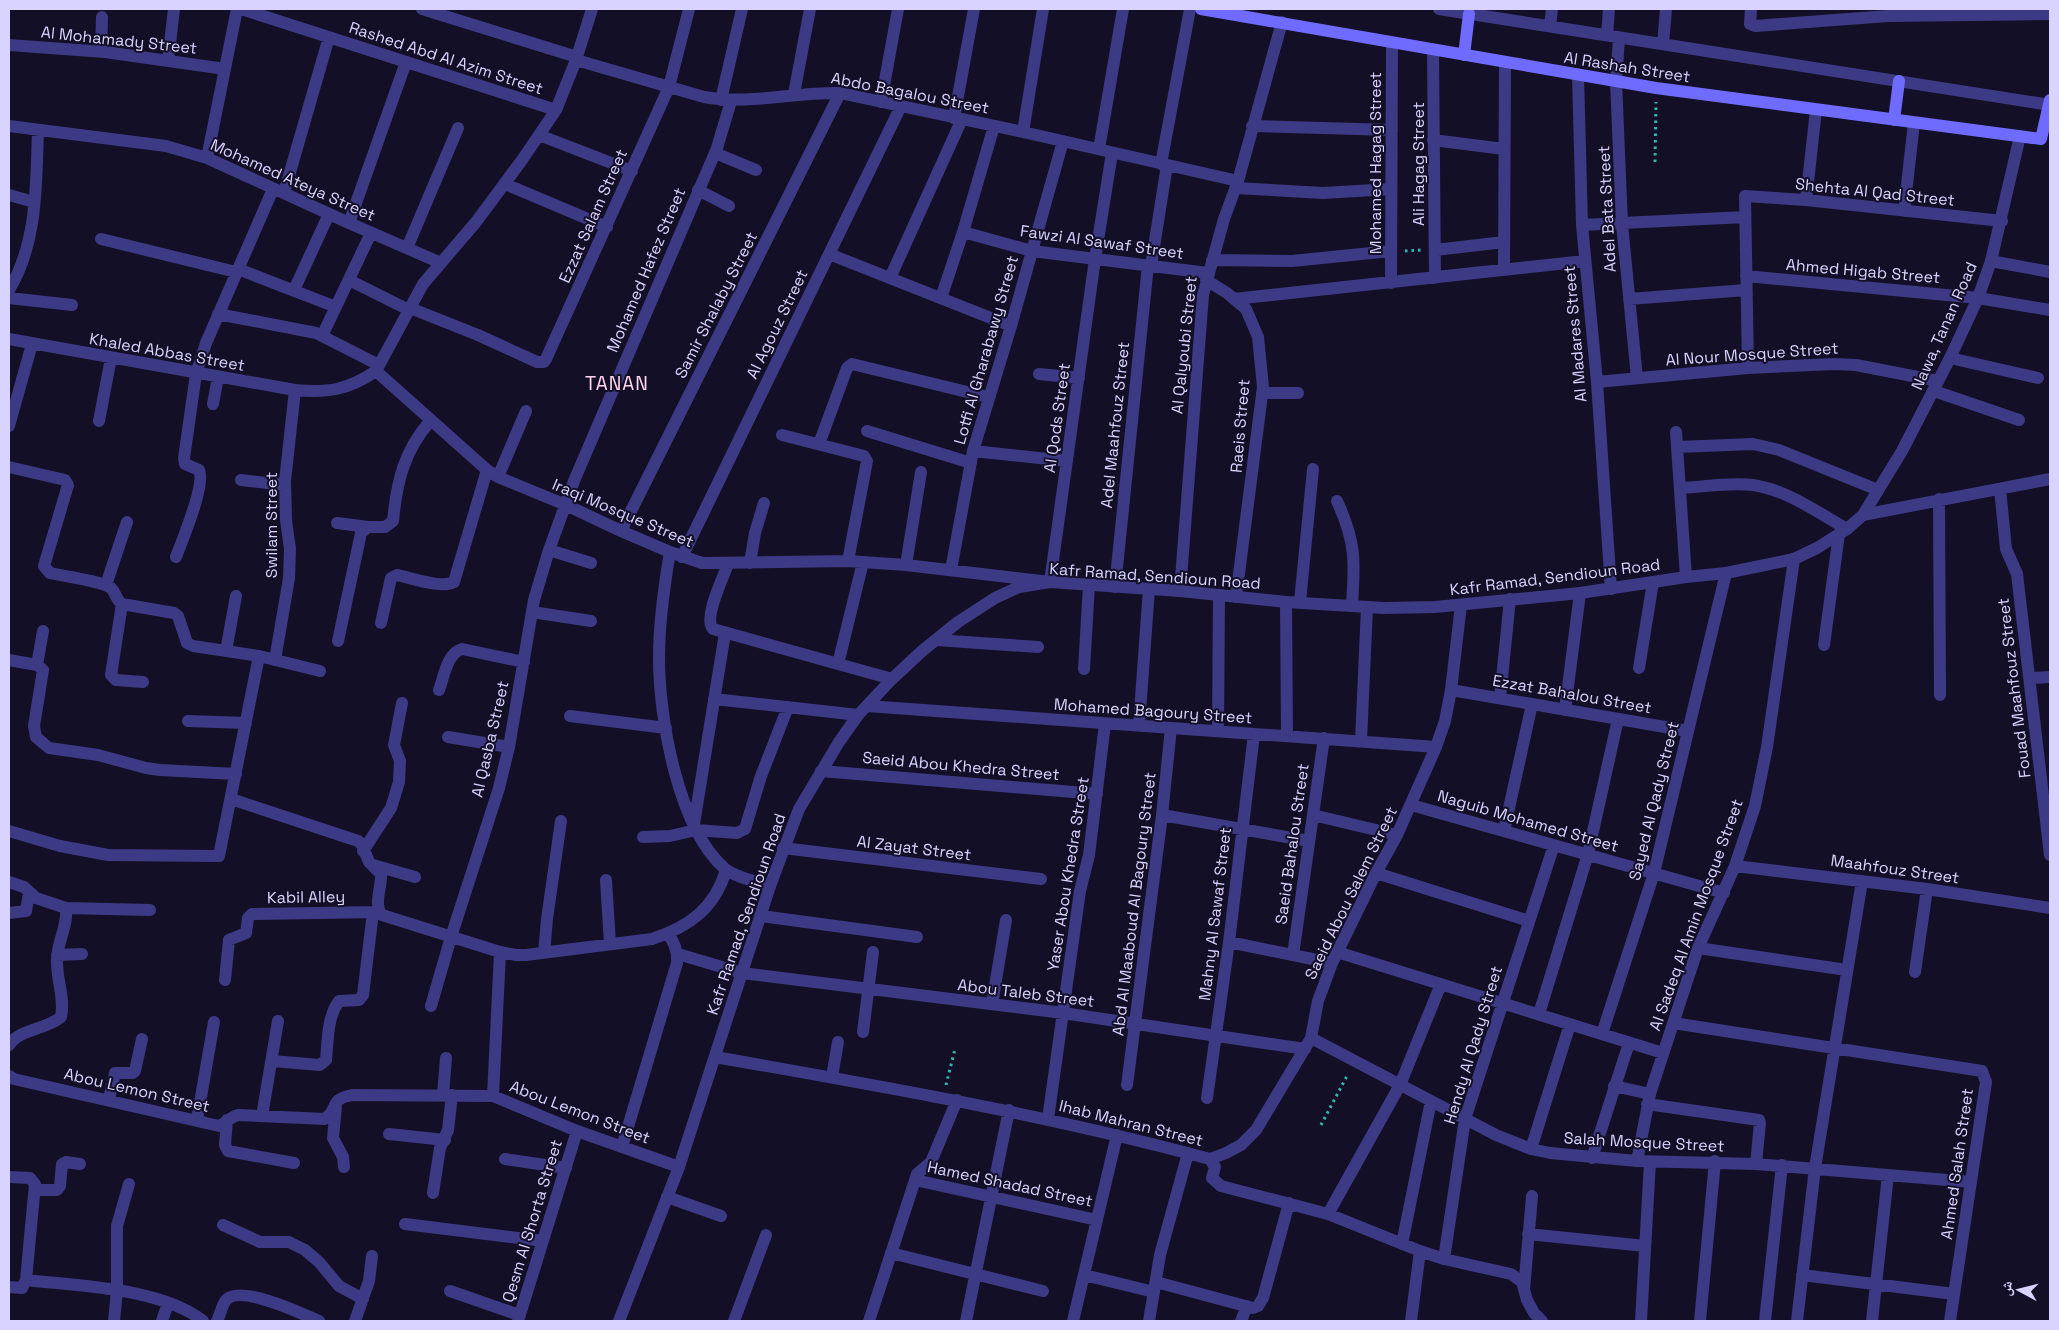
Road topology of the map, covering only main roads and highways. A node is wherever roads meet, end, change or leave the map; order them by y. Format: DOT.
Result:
graph roads {
  1 [pos="1201,9"];
  2 [pos="1469,14"];
  3 [pos="1464,55"];
  4 [pos="1899,81"];
  5 [pos="2050,103"];
  6 [pos="1894,120"];
  7 [pos="2046,140"];
  1 -- 3 [label="main road, Al Rashah Street"];
  2 -- 3 [label="main road"];
  3 -- 6 [label="main road, Al Rashah Street"];
  4 -- 6 [label="main road"];
  5 -- 7 [label="main road"];
  6 -- 7 [label="main road, Al Rashah Street"];
}
